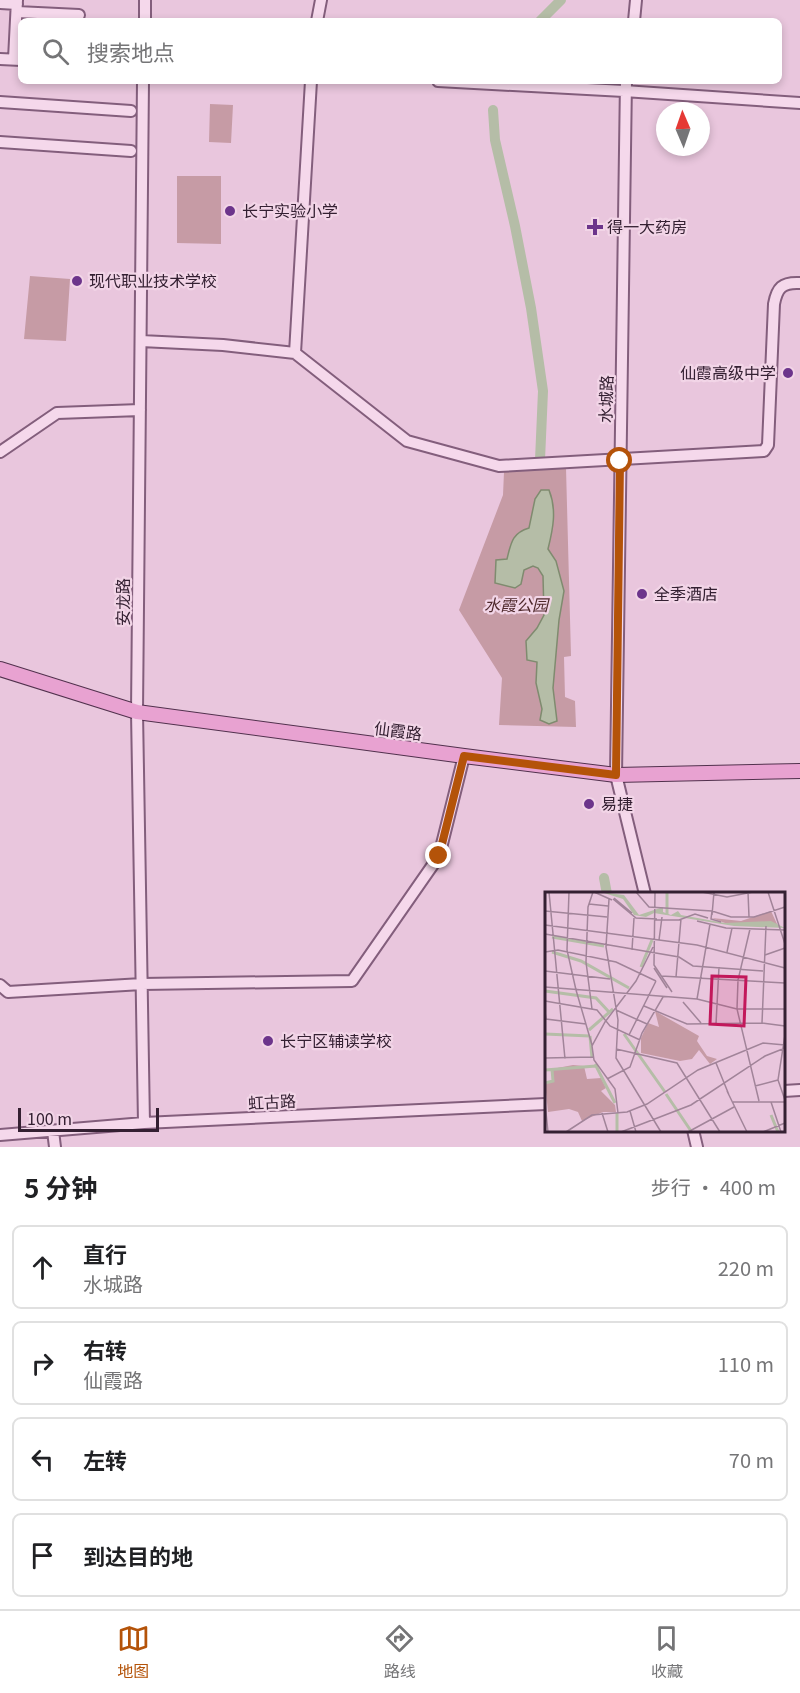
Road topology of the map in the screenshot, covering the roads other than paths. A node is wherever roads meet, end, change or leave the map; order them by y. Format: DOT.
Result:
graph roads {
  1 [pos="146,0"];
  2 [pos="321,0"];
  3 [pos="636,0"];
  4 [pos="0,3"];
  5 [pos="17,5"];
  6 [pos="79,15"];
  7 [pos="145,18"];
  8 [pos="317,18"];
  9 [pos="634,18"];
  10 [pos="0,59"];
  11 [pos="18,60"];
  12 [pos="143,84"];
  13 [pos="311,84"];
  14 [pos="550,84"];
  15 [pos="625,86"];
  16 [pos="0,102"];
  17 [pos="800,103"];
  18 [pos="131,111"];
  19 [pos="0,142"];
  20 [pos="131,151"];
  21 [pos="800,283"];
  22 [pos="141,341"];
  23 [pos="295,353"];
  24 [pos="140,410"];
  25 [pos="0,452"];
  26 [pos="620,461"];
  27 [pos="0,669"];
  28 [pos="137,712"];
  29 [pos="464,756"];
  30 [pos="800,771"];
  31 [pos="616,775"];
  32 [pos="645,892"];
  33 [pos="142,984"];
  34 [pos="0,985"];
  35 [pos="800,1090"];
  36 [pos="785,1091"];
  37 [pos="545,1104"];
  38 [pos="144,1123"];
  39 [pos="53,1131"];
  40 [pos="693,1132"];
  41 [pos="0,1135"];
  42 [pos="55,1147"];
  43 [pos="698,1147"];
  1 -- 7 [label="street"];
  2 -- 8 [label="street"];
  3 -- 9 [label="street"];
  4 -- 5 [label="street"];
  5 -- 6 [label="street"];
  5 -- 11 [label="street"];
  10 -- 11 [label="street"];
  12 -- 22 [label="street, 安龙路"];
  13 -- 23 [label="street"];
  14 -- 15 [label="street"];
  15 -- 17 [label="street"];
  15 -- 26 [label="street, 水城路"];
  16 -- 18 [label="street"];
  19 -- 20 [label="street"];
  21 -- 26 [label="street"];
  22 -- 23 [label="street"];
  22 -- 24 [label="street, 安龙路"];
  23 -- 26 [label="street"];
  24 -- 25 [label="street"];
  24 -- 28 [label="street, 安龙路"];
  26 -- 31 [label="street, 水城路"];
  27 -- 28 [label="main road, 仙霞路"];
  28 -- 29 [label="main road, 仙霞路"];
  28 -- 33 [label="street, 安龙路"];
  29 -- 31 [label="main road, 仙霞路"];
  29 -- 33 [label="street"];
  30 -- 31 [label="main road, 仙霞路"];
  31 -- 32 [label="street, 水城路"];
  33 -- 34 [label="street"];
  33 -- 38 [label="street, 安龙路"];
  35 -- 36 [label="street"];
  37 -- 38 [label="street, 虹古路"];
  38 -- 39 [label="street, 虹古路"];
  39 -- 41 [label="street, 虹古路"];
  39 -- 42 [label="street"];
  40 -- 43 [label="street"];
}
